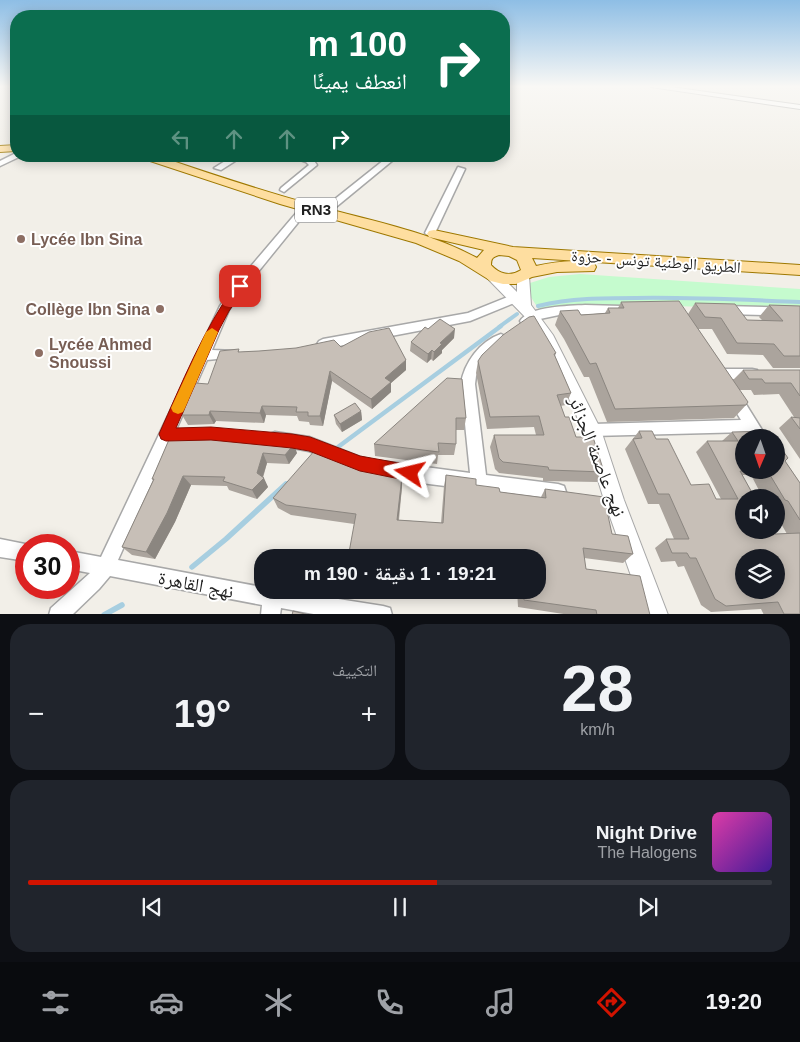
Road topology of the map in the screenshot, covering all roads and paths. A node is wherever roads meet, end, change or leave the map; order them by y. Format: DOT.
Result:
graph roads {
  1 [pos="164,162"];
  2 [pos="199,162"];
  3 [pos="228,162"];
  4 [pos="311,162"];
  5 [pos="387,162"];
  6 [pos="218,168"];
  7 [pos="462,170"];
  8 [pos="284,190"];
  9 [pos="333,205"];
  10 [pos="306,207"];
  11 [pos="354,216"];
  12 [pos="430,234"];
  13 [pos="510,251"];
  14 [pos="715,270"];
  15 [pos="800,270"];
  16 [pos="489,272"];
  17 [pos="525,275"];
  18 [pos="800,281"];
  19 [pos="636,310"];
  20 [pos="713,310"];
  21 [pos="800,312"];
  22 [pos="520,316"];
  23 [pos="307,347"];
  24 [pos="249,353"];
  25 [pos="202,355"];
  26 [pos="767,375"];
  27 [pos="754,429"];
  28 [pos="592,430"];
  29 [pos="735,432"];
  30 [pos="256,438"];
  31 [pos="480,482"];
  32 [pos="576,494"];
  33 [pos="595,497"];
  34 [pos="614,500"];
  35 [pos="0,548"];
  36 [pos="15,550"];
  37 [pos="80,562"];
  38 [pos="106,567"];
  39 [pos="271,606"];
  40 [pos="58,614"];
  41 [pos="384,614"];
  42 [pos="656,614"];
  1 -- 10 [label="main road, الطريق الوطنية تونس - حزوة / RN3"];
  2 -- 6 [label="main road, الطريق الوطنية تونس - حزوة / RN3"];
  3 -- 6 [label="street"];
  4 -- 8 [label="street"];
  5 -- 9 [label="street"];
  6 -- 8 [label="main road, الطريق الوطنية تونس - حزوة / RN3"];
  7 -- 12 [label="street"];
  8 -- 9 [label="main road, الطريق الوطنية تونس - حزوة / RN3"];
  9 -- 11 [label="main road, الطريق الوطنية تونس - حزوة / RN3"];
  10 -- 11 [label="main road, الطريق الوطنية تونس - حزوة / RN3"];
  10 -- 25 [label="street"];
  11 -- 12 [label="main road, الطريق الوطنية تونس - حزوة / RN3"];
  11 -- 16 [label="main road, الطريق الوطنية تونس - حزوة / RN3"];
  12 -- 13 [label="main road, الطريق الوطنية تونس - حزوة / RN3"];
  13 -- 14 [label="main road, الطريق الوطنية تونس - حزوة / RN3"];
  13 -- 16 [label="main road, RN3"];
  13 -- 17 [label="main road"];
  14 -- 15 [label="main road, الطريق الوطنية تونس - حزوة / RN3"];
  14 -- 17 [label="main road, الطريق الوطنية تونس - حزوة / RN3"];
  14 -- 18 [label="main road, الطريق الوطنية تونس - حزوة / RN3"];
  16 -- 17 [label="main road, RN3"];
  16 -- 22 [label="street, نهج عاصمة الجزائر"];
  17 -- 22 [label="street"];
  19 -- 22 [label="street"];
  20 -- 21 [label="street"];
  22 -- 23 [label="street"];
  22 -- 28 [label="street, نهج عاصمة الجزائر"];
  22 -- 31 [label="street"];
  24 -- 25 [label="street"];
  25 -- 38 [label="street"];
  26 -- 27 [label="street"];
  28 -- 29 [label="street"];
  28 -- 34 [label="street, نهج عاصمة الجزائر"];
  30 -- 31 [label="street"];
  31 -- 32 [label="street"];
  33 -- 34 [label="street"];
  34 -- 42 [label="street, نهج عاصمة الجزائر"];
  35 -- 36 [label="street"];
  37 -- 38 [label="street, نهج القاهرة"];
  38 -- 39 [label="street, نهج القاهرة"];
  38 -- 40 [label="street"];
  39 -- 41 [label="street, نهج القاهرة"];
}
